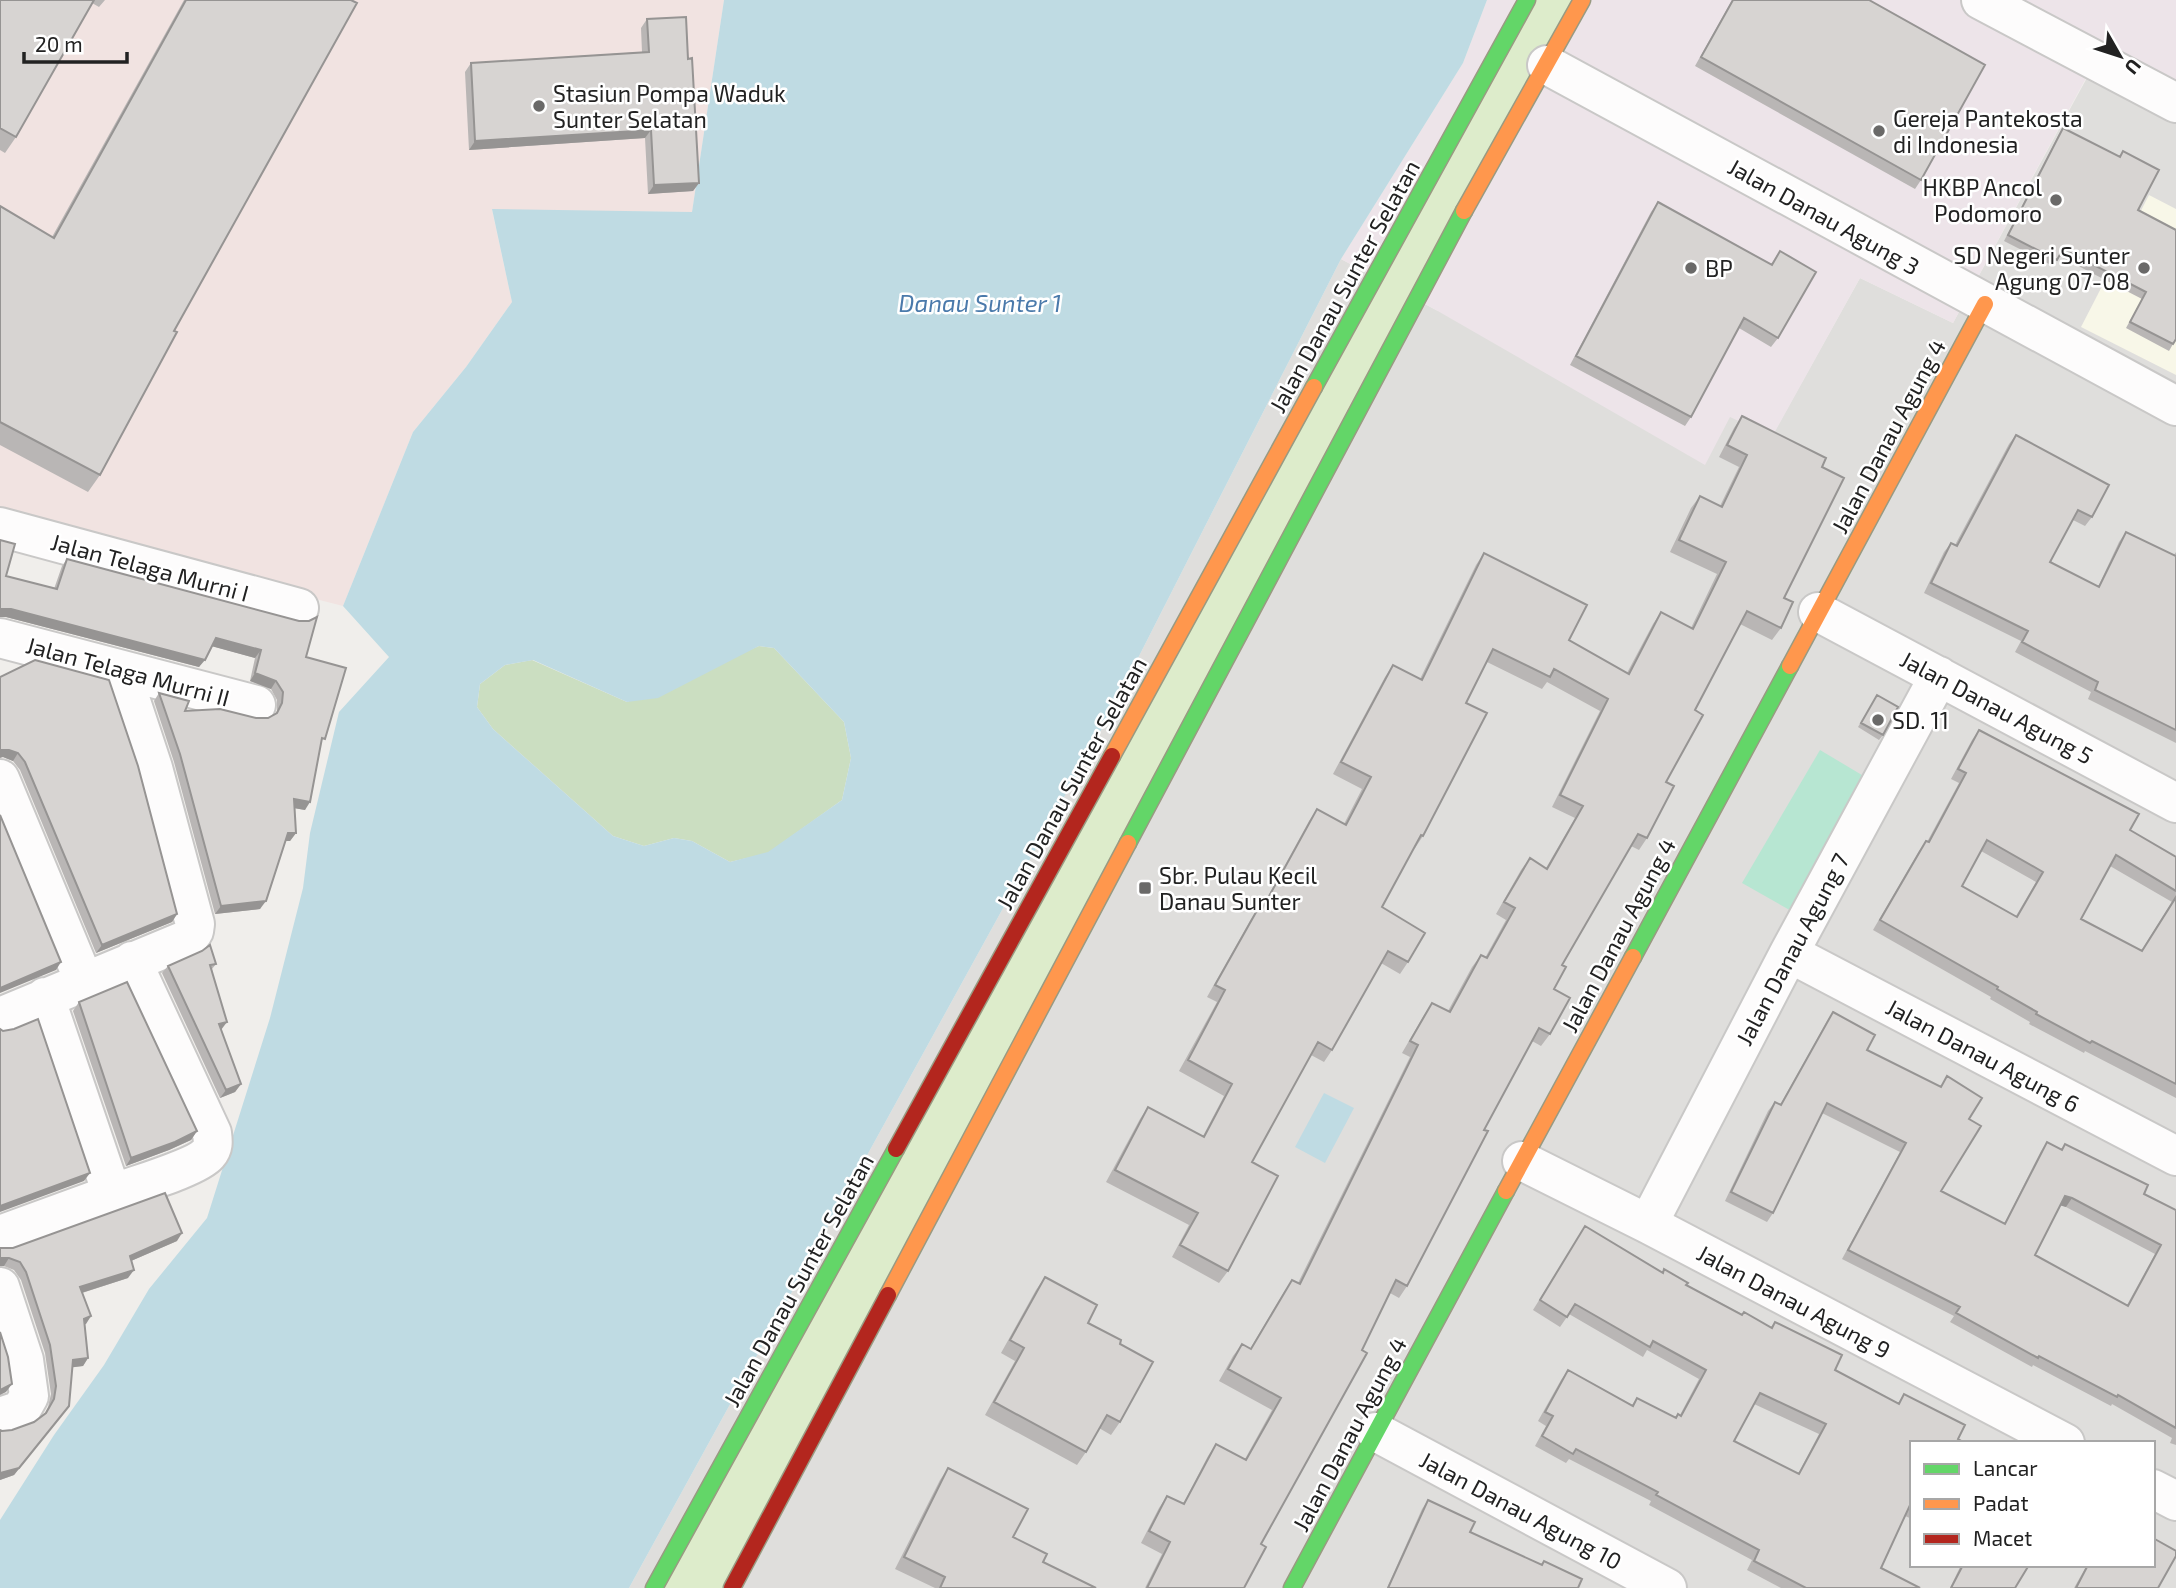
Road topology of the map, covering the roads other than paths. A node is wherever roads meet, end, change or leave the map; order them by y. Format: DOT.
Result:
graph roads {
  1 [pos="1527,0"];
  2 [pos="1582,0"];
  3 [pos="1981,0"];
  4 [pos="1547,65"];
  5 [pos="2176,103"];
  6 [pos="1985,304"];
  7 [pos="2176,405"];
  8 [pos="0,527"];
  9 [pos="299,608"];
  10 [pos="1818,612"];
  11 [pos="0,638"];
  12 [pos="121,671"];
  13 [pos="1939,676"];
  14 [pos="256,705"];
  15 [pos="0,779"];
  16 [pos="2176,803"];
  17 [pos="1789,953"];
  18 [pos="132,961"];
  19 [pos="84,981"];
  20 [pos="45,997"];
  21 [pos="0,1017"];
  22 [pos="2176,1156"];
  23 [pos="1522,1161"];
  24 [pos="112,1194"];
  25 [pos="1648,1224"];
  26 [pos="0,1235"];
  27 [pos="0,1287"];
  28 [pos="0,1417"];
  29 [pos="1376,1432"];
  30 [pos="2060,1441"];
  31 [pos="2155,1490"];
  32 [pos="2176,1501"];
  33 [pos="654,1588"];
  34 [pos="732,1588"];
  35 [pos="1292,1588"];
  36 [pos="1667,1588"];
  1 -- 33 [label="street, Jalan Danau Sunter Selatan"];
  2 -- 4 [label="street"];
  3 -- 5 [label="street"];
  4 -- 6 [label="street, Jalan Danau Agung 3"];
  4 -- 34 [label="street"];
  6 -- 7 [label="street, Jalan Danau Agung 3"];
  6 -- 10 [label="street, Jalan Danau Agung 4"];
  8 -- 9 [label="street, Jalan Telaga Murni I"];
  10 -- 13 [label="street, Jalan Danau Agung 5"];
  10 -- 23 [label="street, Jalan Danau Agung 4"];
  11 -- 12 [label="street, Jalan Telaga Murni II"];
  12 -- 14 [label="street, Jalan Telaga Murni II"];
  12 -- 18 [label="street"];
  13 -- 16 [label="street, Jalan Danau Agung 5"];
  13 -- 17 [label="street, Jalan Danau Agung 7"];
  15 -- 19 [label="street"];
  17 -- 22 [label="street, Jalan Danau Agung 6"];
  17 -- 25 [label="street, Jalan Danau Agung 7"];
  18 -- 19 [label="street"];
  18 -- 24 [label="street"];
  19 -- 20 [label="street"];
  20 -- 21 [label="street"];
  20 -- 24 [label="street"];
  23 -- 25 [label="street, Jalan Danau Agung 9"];
  23 -- 29 [label="street, Jalan Danau Agung 4"];
  24 -- 26 [label="street"];
  25 -- 30 [label="street, Jalan Danau Agung 9"];
  27 -- 28 [label="street"];
  29 -- 35 [label="street, Jalan Danau Agung 4"];
  29 -- 36 [label="street, Jalan Danau Agung 10"];
  31 -- 32 [label="street"];
}
